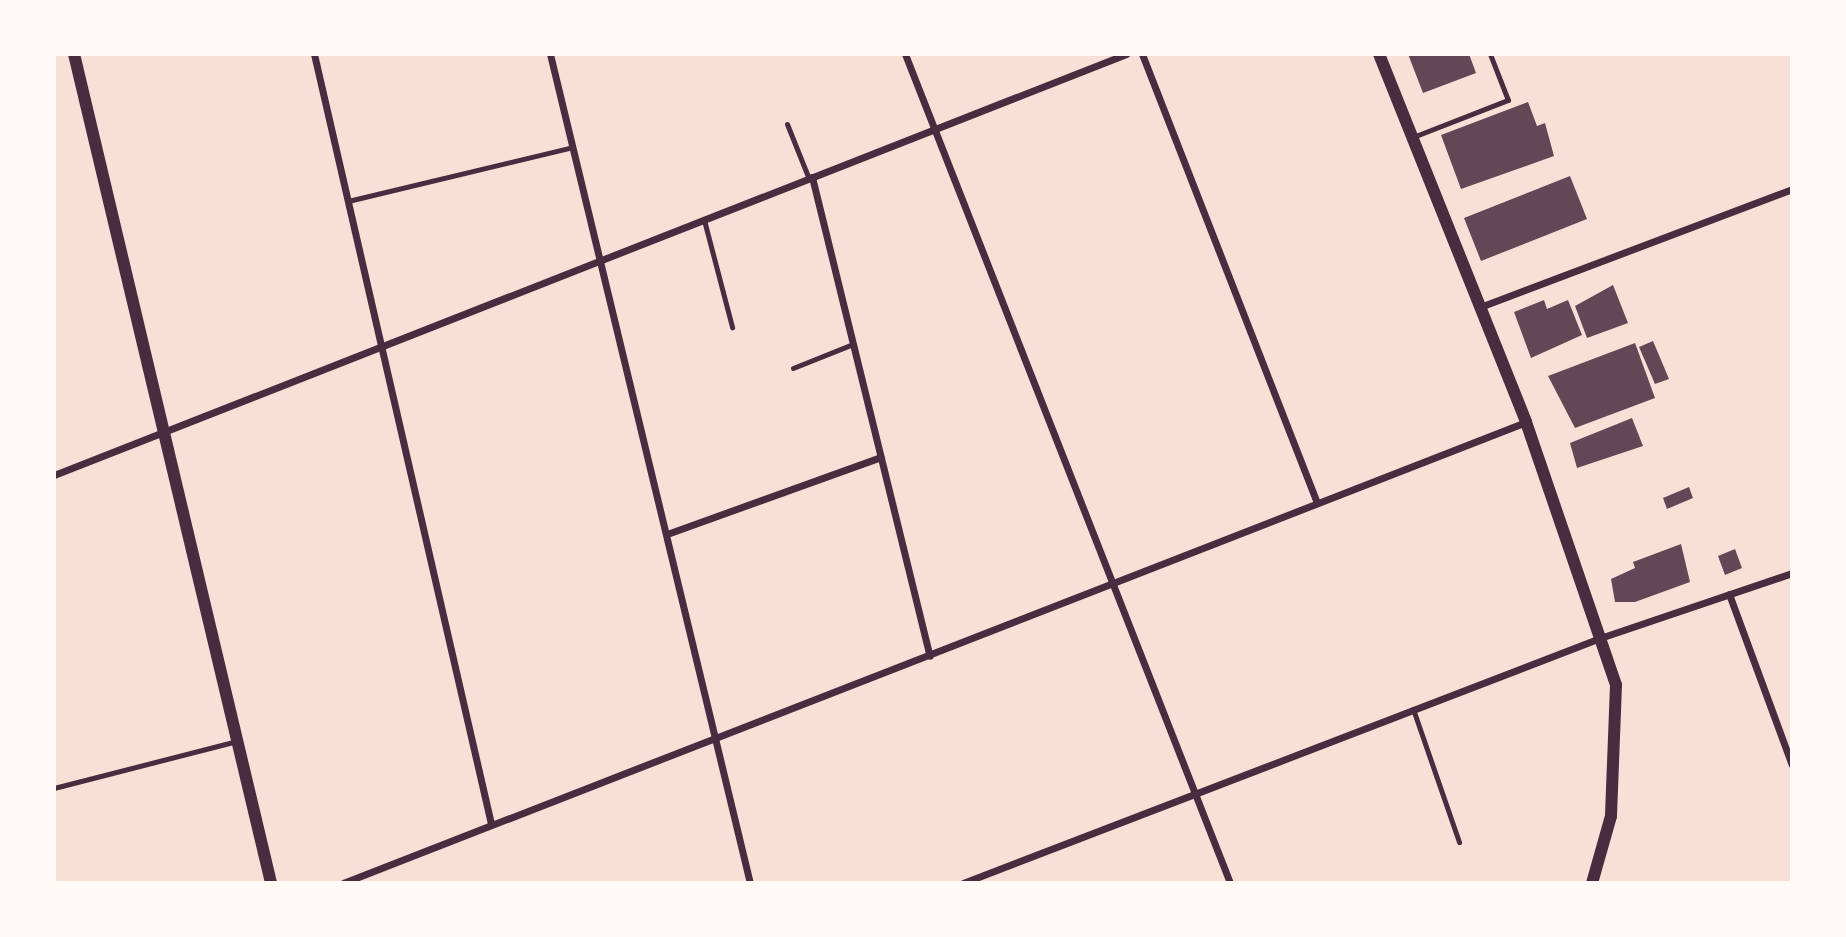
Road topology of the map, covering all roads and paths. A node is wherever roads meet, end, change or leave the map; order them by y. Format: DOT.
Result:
graph roads {
  1 [pos="75,54"];
  2 [pos="314,54"];
  3 [pos="550,54"];
  4 [pos="905,54"];
  5 [pos="1126,54"];
  6 [pos="1142,54"];
  7 [pos="1379,54"];
  8 [pos="1490,54"];
  9 [pos="787,124"];
  10 [pos="933,130"];
  11 [pos="1412,137"];
  12 [pos="573,147"];
  13 [pos="810,178"];
  14 [pos="1792,189"];
  15 [pos="348,201"];
  16 [pos="704,220"];
  17 [pos="601,260"];
  18 [pos="1480,307"];
  19 [pos="732,327"];
  20 [pos="853,344"];
  21 [pos="382,347"];
  22 [pos="793,368"];
  23 [pos="1526,422"];
  24 [pos="166,433"];
  25 [pos="881,457"];
  26 [pos="54,475"];
  27 [pos="1317,503"];
  28 [pos="667,534"];
  29 [pos="1792,573"];
  30 [pos="1109,585"];
  31 [pos="1730,594"];
  32 [pos="1603,636"];
  33 [pos="930,656"];
  34 [pos="1413,709"];
  35 [pos="715,735"];
  36 [pos="240,740"];
  37 [pos="1792,765"];
  38 [pos="54,788"];
  39 [pos="1194,793"];
  40 [pos="491,824"];
  41 [pos="1458,842"];
  42 [pos="271,883"];
  43 [pos="343,883"];
  44 [pos="750,883"];
  45 [pos="963,883"];
  46 [pos="1230,883"];
  47 [pos="1592,883"];
  1 -- 24 [label="street"];
  2 -- 15 [label="street"];
  3 -- 12 [label="street"];
  4 -- 10 [label="street"];
  5 -- 10 [label="street"];
  6 -- 27 [label="street"];
  7 -- 11 [label="street"];
  8 -- 11 [label="lane"];
  9 -- 13 [label="lane"];
  10 -- 13 [label="street"];
  10 -- 30 [label="street"];
  11 -- 18 [label="street"];
  12 -- 15 [label="lane"];
  12 -- 17 [label="street"];
  13 -- 16 [label="street"];
  13 -- 20 [label="street"];
  14 -- 18 [label="street"];
  15 -- 21 [label="street"];
  16 -- 17 [label="street"];
  16 -- 19 [label="lane"];
  17 -- 21 [label="street"];
  17 -- 28 [label="street"];
  18 -- 23 [label="street"];
  20 -- 22 [label="lane"];
  20 -- 25 [label="street"];
  21 -- 24 [label="street"];
  21 -- 40 [label="street"];
  23 -- 27 [label="street"];
  23 -- 32 [label="street"];
  24 -- 26 [label="street"];
  24 -- 36 [label="street"];
  25 -- 28 [label="street"];
  25 -- 33 [label="street"];
  27 -- 30 [label="street"];
  28 -- 35 [label="street"];
  29 -- 31 [label="street"];
  30 -- 33 [label="street"];
  30 -- 39 [label="street"];
  31 -- 32 [label="street"];
  31 -- 37 [label="street"];
  32 -- 34 [label="street"];
  32 -- 47 [label="street"];
  33 -- 35 [label="street"];
  34 -- 39 [label="street"];
  34 -- 41 [label="lane"];
  35 -- 40 [label="street"];
  35 -- 44 [label="street"];
  36 -- 38 [label="lane"];
  36 -- 42 [label="street"];
  39 -- 45 [label="street"];
  39 -- 46 [label="street"];
  40 -- 43 [label="street"];
}
